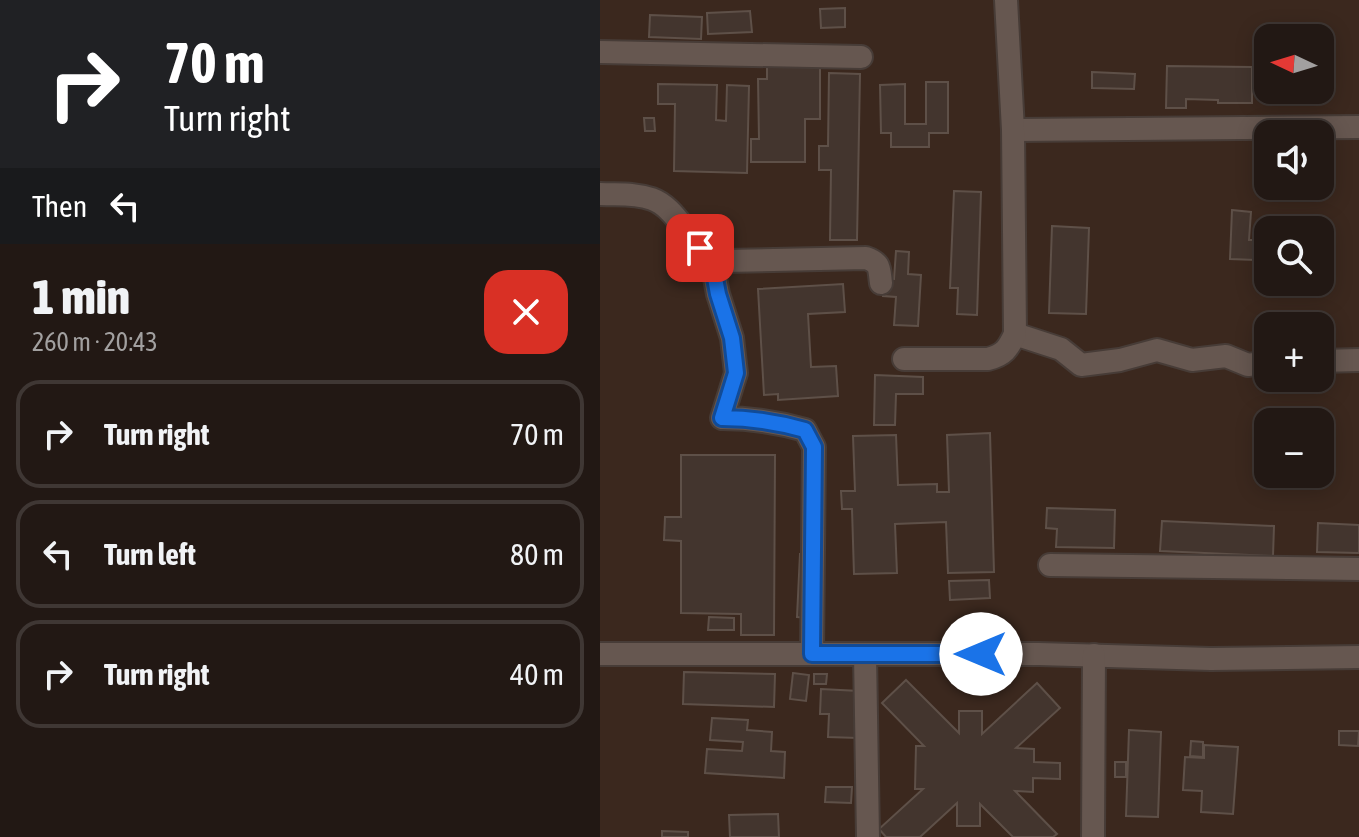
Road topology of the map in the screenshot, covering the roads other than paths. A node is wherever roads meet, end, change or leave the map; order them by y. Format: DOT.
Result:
graph roads {
  1 [pos="1006,0"];
  2 [pos="600,52"];
  3 [pos="861,57"];
  4 [pos="1359,127"];
  5 [pos="1013,130"];
  6 [pos="600,194"];
  7 [pos="711,257"];
  8 [pos="881,283"];
  9 [pos="1015,334"];
  10 [pos="904,359"];
  11 [pos="1359,360"];
  12 [pos="1334,361"];
  13 [pos="1254,364"];
  14 [pos="1050,565"];
  15 [pos="1359,569"];
  16 [pos="600,654"];
  17 [pos="812,654"];
  18 [pos="865,654"];
  19 [pos="1094,655"];
  20 [pos="1359,657"];
  21 [pos="868,837"];
  22 [pos="1093,837"];
  1 -- 5 [label="street"];
  2 -- 3 [label="street"];
  4 -- 5 [label="street"];
  5 -- 9 [label="street"];
  6 -- 7 [label="street"];
  7 -- 8 [label="street"];
  7 -- 17 [label="street"];
  9 -- 10 [label="street"];
  9 -- 13 [label="street"];
  11 -- 12 [label="street"];
  14 -- 15 [label="street"];
  16 -- 17 [label="street"];
  17 -- 18 [label="street"];
  18 -- 19 [label="street"];
  18 -- 21 [label="street"];
  19 -- 20 [label="street"];
  19 -- 22 [label="street"];
}
